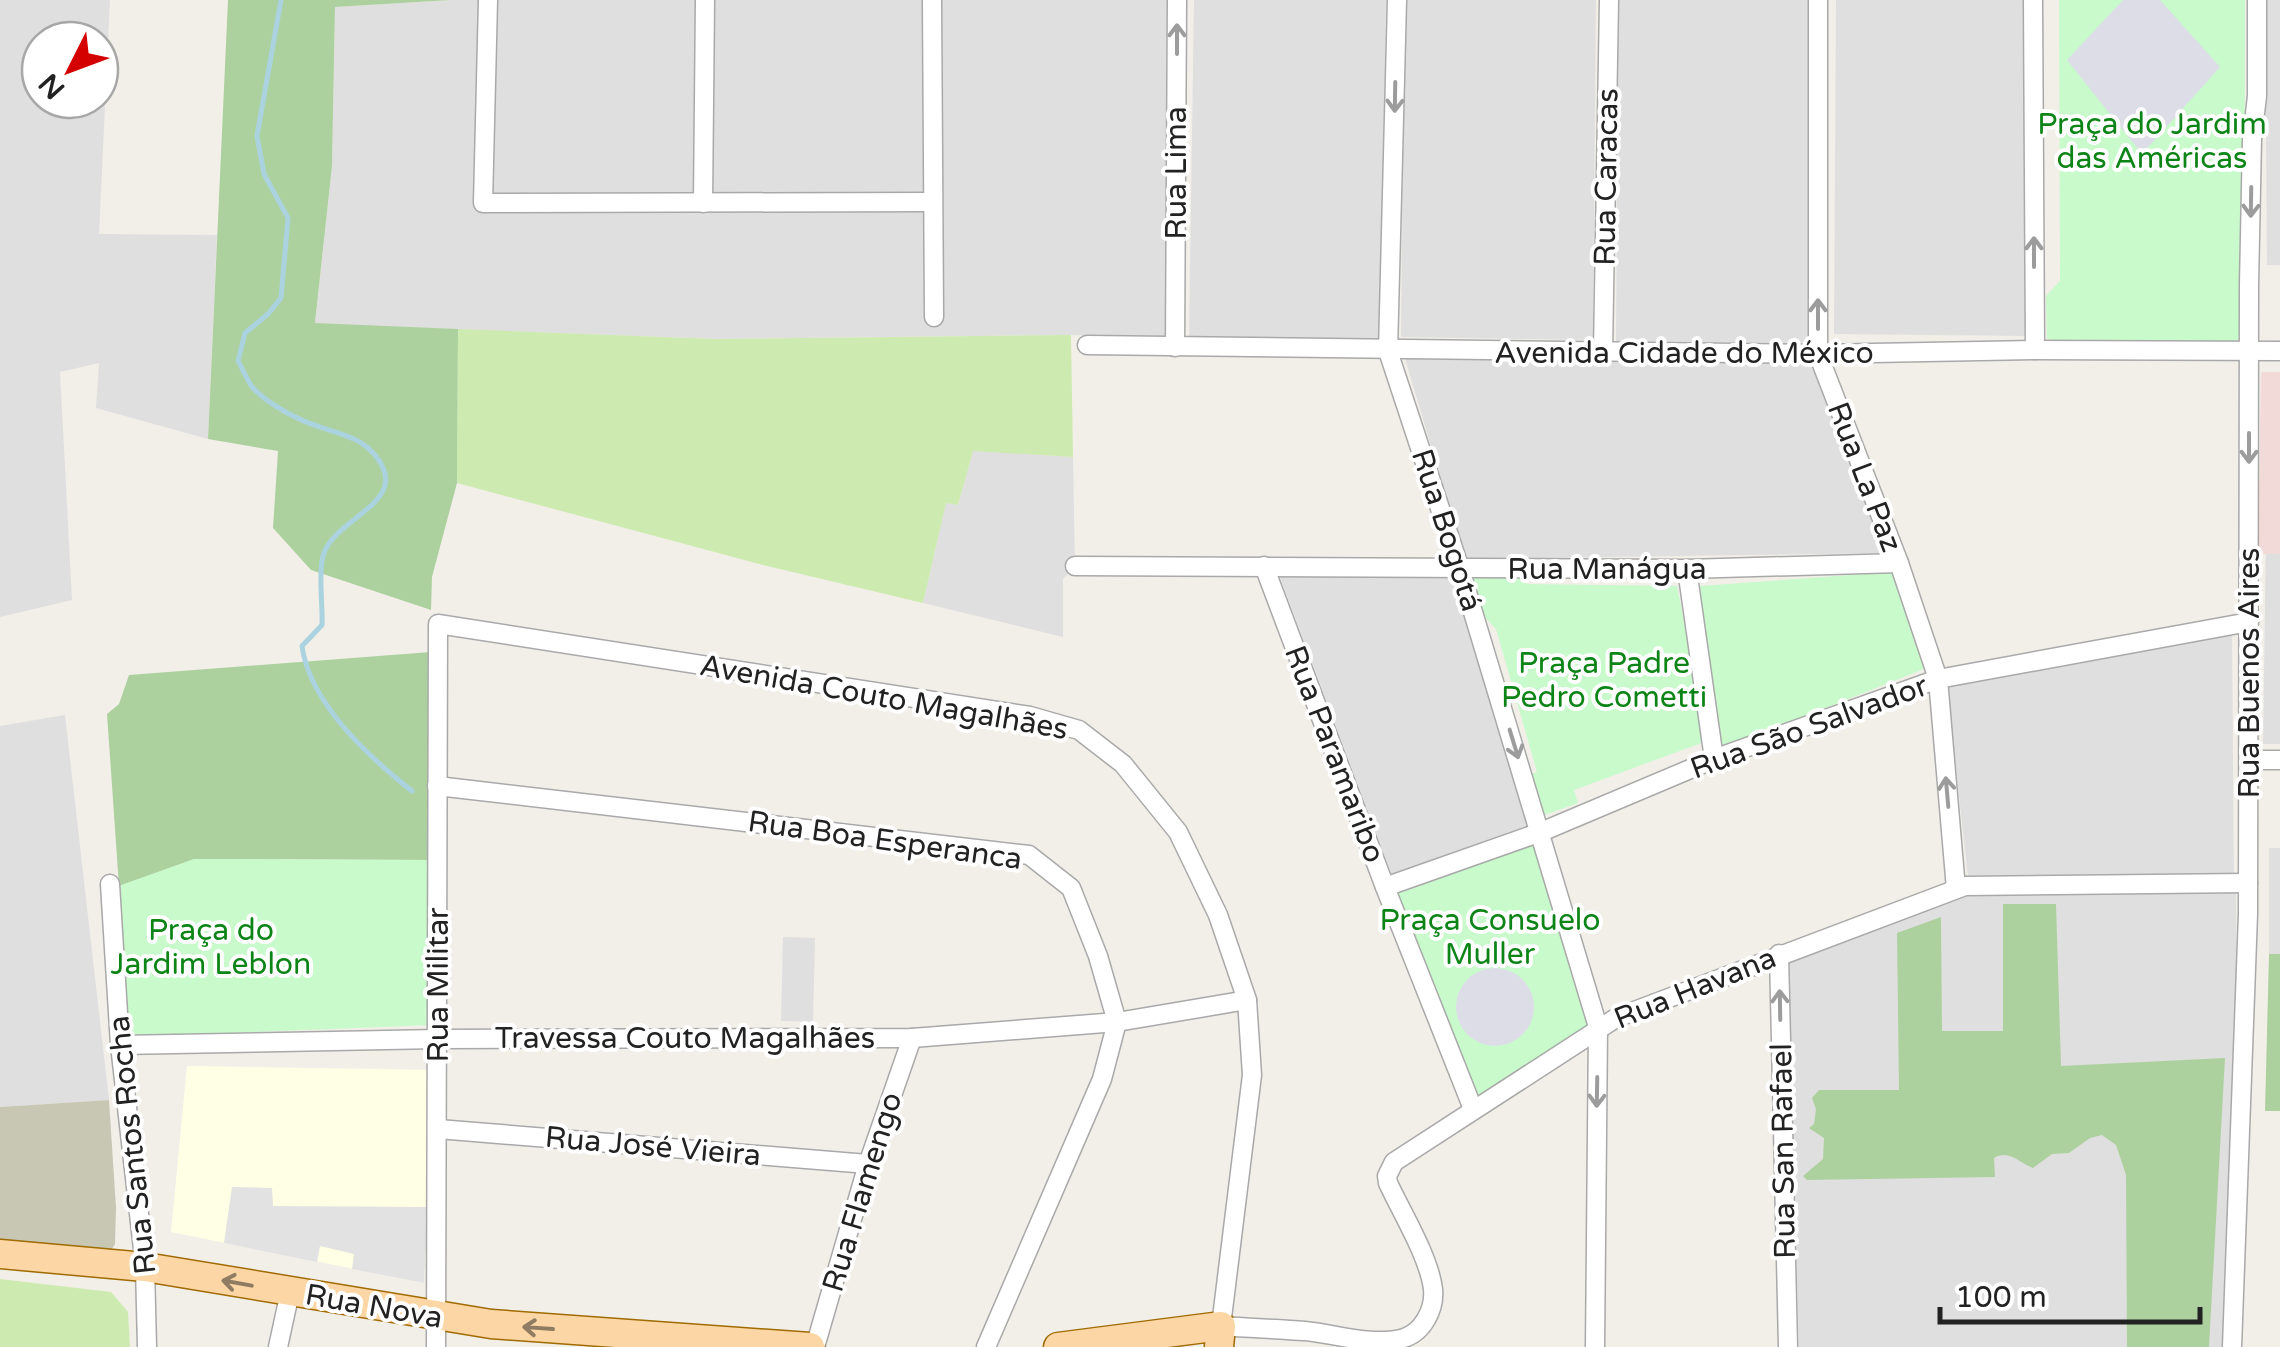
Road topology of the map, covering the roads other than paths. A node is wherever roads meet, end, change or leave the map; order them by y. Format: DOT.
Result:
graph roads {
  1 [pos="488,0"];
  2 [pos="705,0"];
  3 [pos="932,0"];
  4 [pos="1178,0"];
  5 [pos="1398,0"];
  6 [pos="1609,0"];
  7 [pos="1818,0"];
  8 [pos="2033,0"];
  9 [pos="2256,0"];
  10 [pos="932,202"];
  11 [pos="702,203"];
  12 [pos="934,316"];
  13 [pos="1087,345"];
  14 [pos="1175,347"];
  15 [pos="2035,350"];
  16 [pos="2248,350"];
  17 [pos="1388,351"];
  18 [pos="2280,351"];
  19 [pos="1603,353"];
  20 [pos="1818,354"];
  21 [pos="1899,563"];
  22 [pos="1075,566"];
  23 [pos="1264,566"];
  24 [pos="1460,569"];
  25 [pos="1687,569"];
  26 [pos="2250,622"];
  27 [pos="438,624"];
  28 [pos="1938,680"];
  29 [pos="1714,758"];
  30 [pos="2250,760"];
  31 [pos="2280,760"];
  32 [pos="438,786"];
  33 [pos="1542,832"];
  34 [pos="2248,883"];
  35 [pos="110,884"];
  36 [pos="1385,887"];
  37 [pos="1956,889"];
  38 [pos="1779,954"];
  39 [pos="1248,1000"];
  40 [pos="1117,1022"];
  41 [pos="1598,1027"];
  42 [pos="912,1038"];
  43 [pos="439,1039"];
  44 [pos="120,1044"];
  45 [pos="1473,1109"];
  46 [pos="438,1129"];
  47 [pos="868,1164"];
  48 [pos="0,1254"];
  49 [pos="146,1268"];
  50 [pos="290,1292"];
  51 [pos="437,1318"];
  52 [pos="1220,1337"];
  53 [pos="680,1343"];
  54 [pos="147,1347"];
  55 [pos="278,1347"];
  56 [pos="436,1347"];
  57 [pos="812,1347"];
  58 [pos="986,1347"];
  59 [pos="1058,1347"];
  60 [pos="1595,1347"];
  61 [pos="1788,1347"];
  62 [pos="2232,1347"];
  1 -- 11 [label="street"];
  2 -- 11 [label="street"];
  3 -- 10 [label="street"];
  14 -- 4 [label="street, Rua Lima, one-way"];
  5 -- 17 [label="street, Rua Bogotá, one-way"];
  6 -- 19 [label="street, Rua Caracas"];
  20 -- 7 [label="street, Rua La Paz, one-way"];
  15 -- 8 [label="street, one-way"];
  9 -- 16 [label="street, Rua Buenos Aires, one-way"];
  10 -- 11 [label="street"];
  10 -- 12 [label="street"];
  13 -- 14 [label="street, Avenida Cidade do México"];
  14 -- 17 [label="street, Avenida Cidade do México"];
  15 -- 16 [label="street, Avenida Cidade do México"];
  15 -- 20 [label="street, Avenida Cidade do México"];
  16 -- 18 [label="street, Avenida Cidade do México"];
  16 -- 26 [label="street, Rua Buenos Aires, one-way"];
  17 -- 19 [label="street, Avenida Cidade do México"];
  17 -- 24 [label="street, Rua Bogotá"];
  19 -- 20 [label="street, Avenida Cidade do México"];
  20 -- 21 [label="street, Rua La Paz"];
  21 -- 25 [label="street, Rua Manágua"];
  21 -- 28 [label="street, Rua La Paz"];
  22 -- 23 [label="street, Rua Manágua"];
  23 -- 24 [label="street, Rua Manágua"];
  23 -- 36 [label="street, Rua Paramaribo"];
  24 -- 25 [label="street, Rua Manágua"];
  24 -- 33 [label="street, Rua Bogotá, one-way"];
  25 -- 29 [label="street"];
  26 -- 28 [label="street, Rua São Salvador"];
  26 -- 30 [label="street, Rua Buenos Aires"];
  27 -- 32 [label="street, Rua Militar"];
  27 -- 39 [label="street, Avenida Couto Magalhães"];
  28 -- 29 [label="street, Rua São Salvador"];
  37 -- 28 [label="street, Rua La Paz, one-way"];
  29 -- 33 [label="street, Rua São Salvador"];
  30 -- 31 [label="street"];
  30 -- 34 [label="street, Rua Buenos Aires"];
  32 -- 40 [label="street, Rua Boa Esperanca"];
  32 -- 43 [label="street, Rua Militar"];
  33 -- 36 [label="street, Rua São Salvador"];
  33 -- 41 [label="street, Rua Bogotá"];
  34 -- 37 [label="street, Rua Havana"];
  34 -- 62 [label="street, Rua Buenos Aires"];
  35 -- 44 [label="street, Rua Santos Rocha"];
  36 -- 45 [label="street, Rua Paramaribo"];
  37 -- 38 [label="street, Rua Havana"];
  38 -- 41 [label="street, Rua Havana"];
  61 -- 38 [label="street, Rua San Rafael, one-way"];
  39 -- 40 [label="street, Travessa Couto Magalhães"];
  39 -- 52 [label="street, Avenida Couto Magalhães"];
  40 -- 42 [label="street, Travessa Couto Magalhães"];
  40 -- 58 [label="street"];
  41 -- 45 [label="street, Rua Havana"];
  41 -- 60 [label="street, Rua Bogotá, one-way"];
  42 -- 43 [label="street, Travessa Couto Magalhães"];
  42 -- 47 [label="street, Rua Flamengo"];
  43 -- 44 [label="street, Travessa Couto Magalhães"];
  43 -- 46 [label="street, Rua Militar"];
  44 -- 49 [label="street, Rua Santos Rocha"];
  45 -- 52 [label="street, Rua Havana"];
  46 -- 47 [label="street, Rua José Vieira"];
  46 -- 51 [label="street, Rua Militar"];
  47 -- 57 [label="street, Rua Flamengo"];
  48 -- 49 [label="main road, Rua Nova"];
  50 -- 49 [label="main road, Rua Nova, one-way"];
  49 -- 54 [label="street, Rua Santos Rocha"];
  50 -- 51 [label="main road, Rua Nova"];
  50 -- 55 [label="street"];
  53 -- 51 [label="main road, Rua Nova, one-way"];
  51 -- 56 [label="street, Rua Militar"];
  52 -- 59 [label="main road"];
  53 -- 57 [label="main road, Rua Nova"];
}
